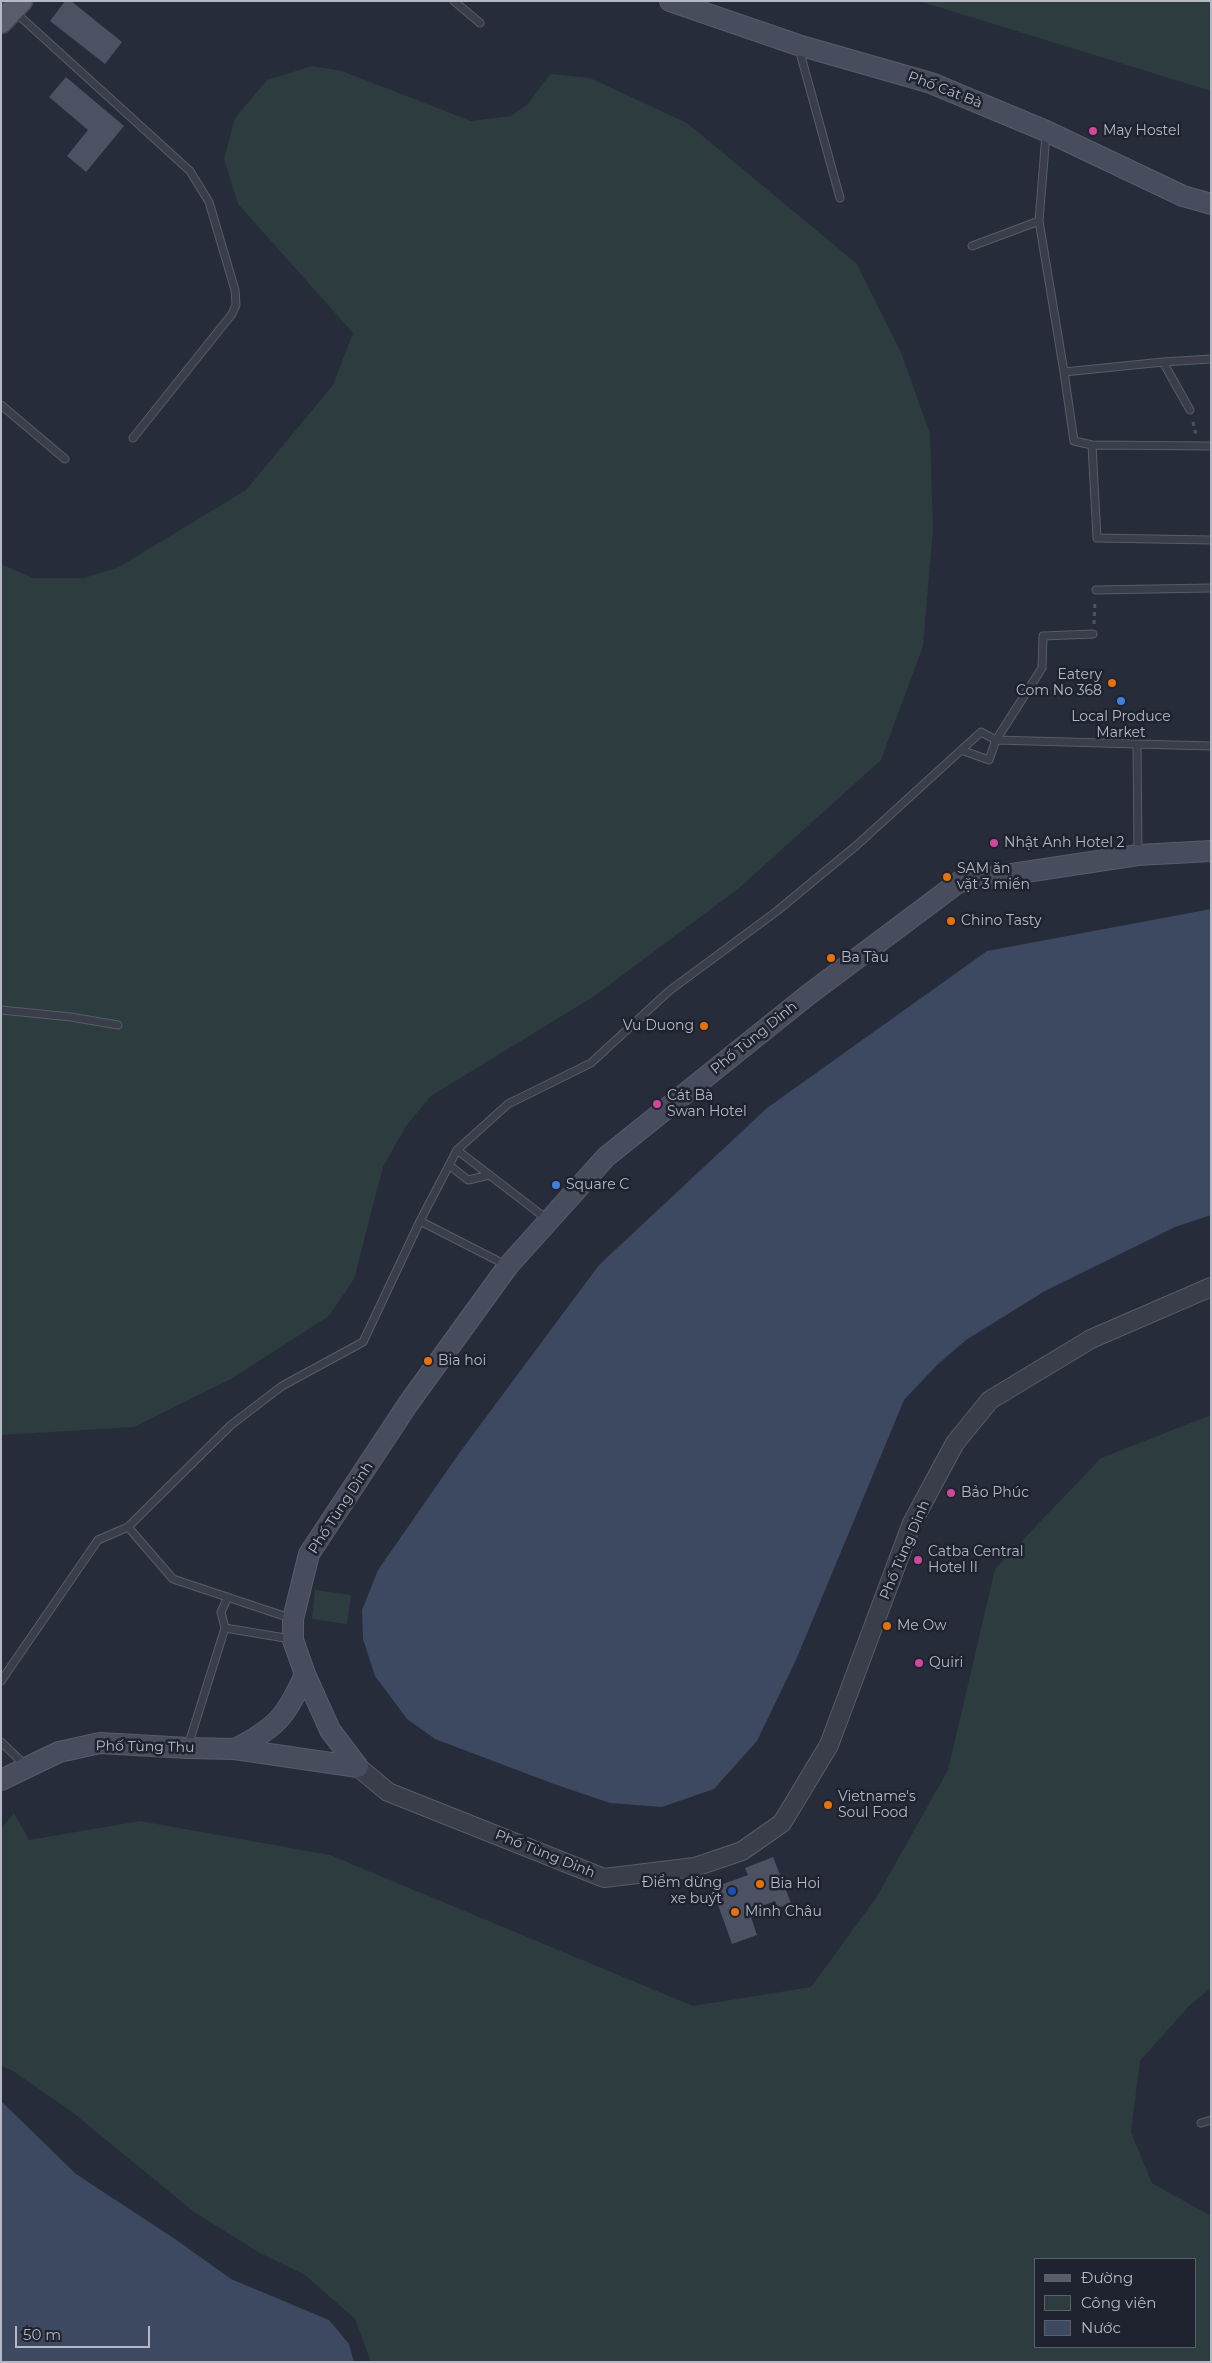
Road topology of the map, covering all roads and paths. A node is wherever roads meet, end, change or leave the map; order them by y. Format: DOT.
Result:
graph roads {
  1 [pos="454,1"];
  2 [pos="670,1"];
  3 [pos="12,11"];
  4 [pos="480,23"];
  5 [pos="798,45"];
  6 [pos="1046,131"];
  7 [pos="840,198"];
  8 [pos="1211,204"];
  9 [pos="1039,221"];
  10 [pos="972,246"];
  11 [pos="1211,359"];
  12 [pos="1163,362"];
  13 [pos="1064,372"];
  14 [pos="1,405"];
  15 [pos="1190,410"];
  16 [pos="133,438"];
  17 [pos="1092,445"];
  18 [pos="1199,446"];
  19 [pos="1211,446"];
  20 [pos="65,459"];
  21 [pos="1211,540"];
  22 [pos="1211,588"];
  23 [pos="1096,590"];
  24 [pos="1093,634"];
  25 [pos="996,740"];
  26 [pos="1137,744"];
  27 [pos="1211,746"];
  28 [pos="961,750"];
  29 [pos="1211,851"];
  30 [pos="1138,855"];
  31 [pos="1,1010"];
  32 [pos="118,1025"];
  33 [pos="458,1150"];
  34 [pos="449,1165"];
  35 [pos="490,1175"];
  36 [pos="549,1220"];
  37 [pos="420,1221"];
  38 [pos="508,1266"];
  39 [pos="1211,1287"];
  40 [pos="128,1527"];
  41 [pos="228,1597"];
  42 [pos="293,1619"];
  43 [pos="225,1628"];
  44 [pos="292,1640"];
  45 [pos="305,1674"];
  46 [pos="1,1681"];
  47 [pos="1,1742"];
  48 [pos="188,1748"];
  49 [pos="235,1749"];
  50 [pos="26,1766"];
  51 [pos="358,1767"];
  52 [pos="1,1780"];
  53 [pos="1211,2120"];
  54 [pos="1201,2123"];
  1 -- 4 [label="lane"];
  2 -- 5 [label="main road, Phố Cát Bà"];
  3 -- 16 [label="lane"];
  5 -- 6 [label="main road, Phố Cát Bà"];
  5 -- 7 [label="lane"];
  6 -- 8 [label="main road, Phố Cát Bà"];
  6 -- 9 [label="lane"];
  9 -- 10 [label="lane"];
  9 -- 13 [label="lane"];
  11 -- 12 [label="lane"];
  12 -- 13 [label="lane"];
  12 -- 15 [label="lane"];
  13 -- 17 [label="lane"];
  14 -- 20 [label="lane"];
  15 -- 18 [label="path"];
  17 -- 18 [label="lane"];
  17 -- 21 [label="lane"];
  18 -- 19 [label="lane"];
  22 -- 23 [label="lane"];
  23 -- 24 [label="path"];
  24 -- 25 [label="lane"];
  25 -- 26 [label="lane"];
  25 -- 28 [label="lane"];
  25 -- 28 [label="lane"];
  26 -- 27 [label="lane"];
  26 -- 30 [label="lane"];
  28 -- 33 [label="lane"];
  29 -- 30 [label="main road, Phố Tùng Dinh"];
  30 -- 36 [label="main road, Phố Tùng Dinh"];
  31 -- 32 [label="lane"];
  33 -- 34 [label="lane"];
  33 -- 35 [label="lane"];
  34 -- 35 [label="lane"];
  34 -- 37 [label="lane"];
  35 -- 36 [label="lane"];
  36 -- 38 [label="main road, Phố Tùng Dinh"];
  37 -- 38 [label="lane"];
  37 -- 40 [label="lane"];
  38 -- 42 [label="main road, Phố Tùng Dinh"];
  39 -- 51 [label="street, Phố Tùng Dinh"];
  40 -- 41 [label="lane"];
  40 -- 46 [label="lane"];
  41 -- 42 [label="lane"];
  41 -- 43 [label="lane"];
  42 -- 44 [label="main road, Phố Tùng Dinh"];
  43 -- 44 [label="lane"];
  43 -- 48 [label="lane"];
  44 -- 45 [label="main road, Phố Tùng Dinh"];
  45 -- 49 [label="main road"];
  45 -- 51 [label="main road, Phố Tùng Dinh"];
  47 -- 50 [label="lane"];
  48 -- 49 [label="main road, Phố Tùng Thu"];
  48 -- 50 [label="main road, Phố Tùng Thu"];
  49 -- 51 [label="main road, Phố Tùng Thu"];
  50 -- 52 [label="main road, Phố Tùng Thu"];
  53 -- 54 [label="lane"];
}
